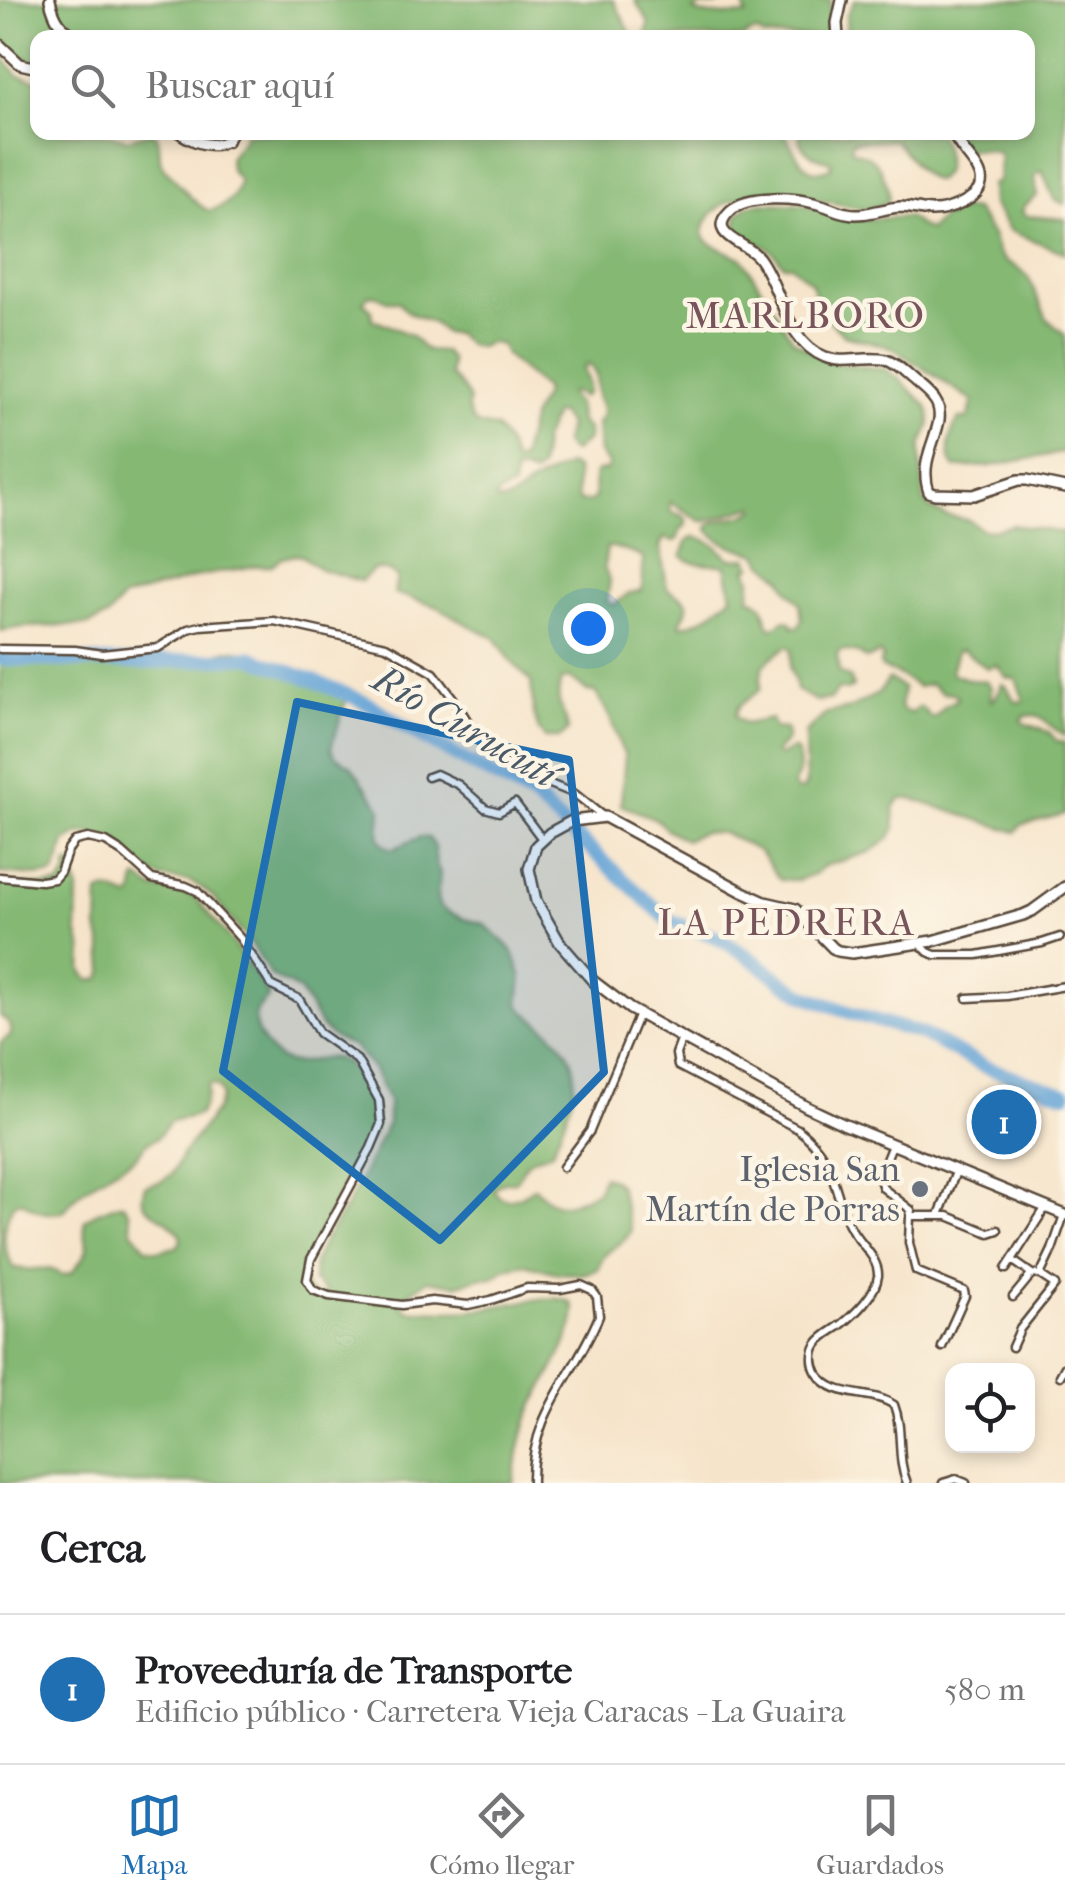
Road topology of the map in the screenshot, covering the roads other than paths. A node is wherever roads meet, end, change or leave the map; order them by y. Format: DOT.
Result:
graph roads {
  1 [pos="50,0"];
  2 [pos="842,0"];
  3 [pos="68,30"];
  4 [pos="837,30"];
  5 [pos="0,45"];
  6 [pos="30,66"];
  7 [pos="191,140"];
  8 [pos="227,140"];
  9 [pos="955,140"];
  10 [pos="1065,488"];
  11 [pos="0,649"];
  12 [pos="428,776"];
  13 [pos="605,817"];
  14 [pos="542,839"];
  15 [pos="0,878"];
  16 [pos="1065,886"];
  17 [pos="1060,937"];
  18 [pos="918,943"];
  19 [pos="1065,986"];
  20 [pos="968,998"];
  21 [pos="638,1014"];
  22 [pos="682,1038"];
  23 [pos="892,1145"];
  24 [pos="562,1167"];
  25 [pos="956,1172"];
  26 [pos="1046,1207"];
  27 [pos="939,1215"];
  28 [pos="1064,1215"];
  29 [pos="910,1216"];
  30 [pos="998,1230"];
  31 [pos="1012,1260"];
  32 [pos="1006,1269"];
  33 [pos="1036,1274"];
  34 [pos="1013,1297"];
  35 [pos="942,1347"];
  36 [pos="1012,1347"];
  37 [pos="1065,1367"];
  38 [pos="1060,1376"];
  39 [pos="532,1483"];
  40 [pos="907,1483"];
  41 [pos="943,1483"];
  42 [pos="966,1483"];
  1 -- 3 [label="main road"];
  2 -- 4 [label="main road"];
  5 -- 6 [label="main road"];
  7 -- 8 [label="main road"];
  9 -- 10 [label="main road"];
  11 -- 13 [label="street"];
  12 -- 14 [label="street"];
  13 -- 14 [label="main road"];
  13 -- 18 [label="main road"];
  14 -- 21 [label="main road"];
  15 -- 39 [label="street"];
  16 -- 18 [label="main road"];
  17 -- 18 [label="street"];
  19 -- 20 [label="street"];
  21 -- 22 [label="main road"];
  21 -- 24 [label="street"];
  22 -- 23 [label="main road"];
  22 -- 40 [label="street"];
  23 -- 25 [label="main road"];
  23 -- 29 [label="street"];
  25 -- 26 [label="main road"];
  25 -- 27 [label="street"];
  26 -- 28 [label="main road"];
  26 -- 31 [label="street"];
  27 -- 29 [label="street"];
  27 -- 30 [label="street"];
  28 -- 33 [label="street"];
  29 -- 35 [label="street"];
  31 -- 32 [label="street"];
  31 -- 33 [label="street"];
  33 -- 34 [label="street"];
  33 -- 36 [label="street"];
  37 -- 38 [label="street"];
  41 -- 42 [label="street"];
}
